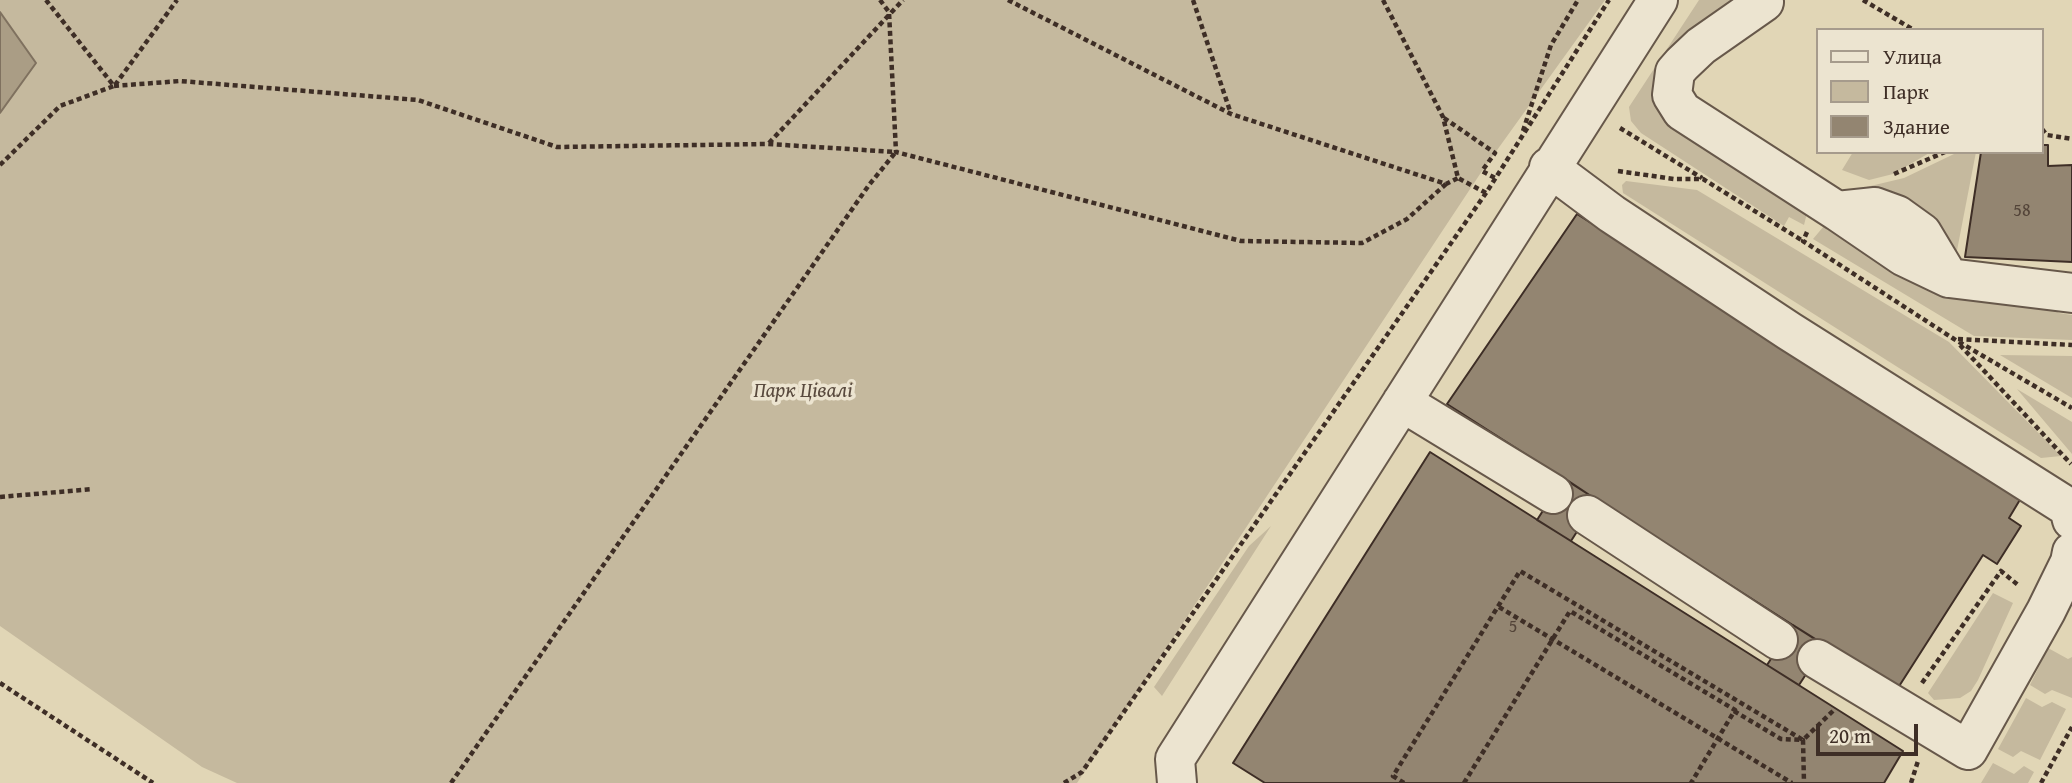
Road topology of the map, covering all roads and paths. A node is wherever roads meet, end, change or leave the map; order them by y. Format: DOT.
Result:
graph roads {
  1 [pos="46,0"];
  2 [pos="177,0"];
  3 [pos="880,0"];
  4 [pos="903,0"];
  5 [pos="1008,0"];
  6 [pos="1193,0"];
  7 [pos="1383,0"];
  8 [pos="1578,0"];
  9 [pos="1609,0"];
  10 [pos="1658,0"];
  11 [pos="1863,0"];
  12 [pos="1764,2"];
  13 [pos="889,12"];
  14 [pos="1911,28"];
  15 [pos="114,86"];
  16 [pos="1231,114"];
  17 [pos="1443,117"];
  18 [pos="1615,125"];
  19 [pos="2045,135"];
  20 [pos="2072,139"];
  21 [pos="1520,140"];
  22 [pos="768,144"];
  23 [pos="895,152"];
  24 [pos="0,165"];
  25 [pos="1549,167"];
  26 [pos="1628,172"];
  27 [pos="1458,178"];
  28 [pos="1496,178"];
  29 [pos="1703,179"];
  30 [pos="1446,184"];
  31 [pos="1486,192"];
  32 [pos="1803,241"];
  33 [pos="2072,293"];
  34 [pos="1954,339"];
  35 [pos="2072,345"];
  36 [pos="1402,402"];
  37 [pos="2072,408"];
  38 [pos="2072,465"];
  39 [pos="93,489"];
  40 [pos="1553,494"];
  41 [pos="0,497"];
  42 [pos="1587,515"];
  43 [pos="2072,520"];
  44 [pos="2072,552"];
  45 [pos="1499,607"];
  46 [pos="2046,611"];
  47 [pos="1614,638"];
  48 [pos="1778,640"];
  49 [pos="1609,646"];
  50 [pos="1817,659"];
  51 [pos="0,683"];
  52 [pos="1703,692"];
  53 [pos="1835,709"];
  54 [pos="1902,711"];
  55 [pos="2072,727"];
  56 [pos="1803,740"];
  57 [pos="153,783"];
  58 [pos="451,783"];
  59 [pos="1064,783"];
  60 [pos="1177,783"];
  61 [pos="1404,783"];
  62 [pos="1464,783"];
  63 [pos="1691,783"];
  64 [pos="1792,783"];
  65 [pos="1804,783"];
  66 [pos="2041,783"];
  1 -- 15 [label="path"];
  2 -- 15 [label="path"];
  3 -- 13 [label="path"];
  4 -- 13 [label="path"];
  5 -- 16 [label="path"];
  6 -- 16 [label="path"];
  7 -- 17 [label="path"];
  8 -- 21 [label="path"];
  9 -- 21 [label="path"];
  10 -- 25 [label="lane"];
  11 -- 14 [label="path"];
  12 -- 33 [label="lane"];
  13 -- 22 [label="path"];
  13 -- 23 [label="path"];
  15 -- 22 [label="path"];
  15 -- 24 [label="path"];
  16 -- 30 [label="path"];
  17 -- 27 [label="path"];
  17 -- 28 [label="path"];
  18 -- 29 [label="path"];
  19 -- 20 [label="path"];
  21 -- 28 [label="path"];
  22 -- 23 [label="path"];
  23 -- 30 [label="path"];
  23 -- 58 [label="path"];
  25 -- 36 [label="lane"];
  25 -- 43 [label="lane"];
  26 -- 29 [label="path"];
  27 -- 30 [label="path"];
  27 -- 31 [label="path"];
  28 -- 31 [label="path"];
  29 -- 32 [label="path"];
  31 -- 59 [label="path"];
  34 -- 35 [label="path"];
  34 -- 37 [label="path"];
  34 -- 38 [label="path"];
  36 -- 40 [label="lane"];
  36 -- 60 [label="lane"];
  39 -- 41 [label="path"];
  42 -- 48 [label="lane"];
  44 -- 46 [label="lane"];
  45 -- 56 [label="path"];
  45 -- 61 [label="path"];
  45 -- 64 [label="path"];
  46 -- 54 [label="path"];
  46 -- 54 [label="lane"];
  47 -- 49 [label="path"];
  47 -- 62 [label="path"];
  47 -- 63 [label="path"];
  50 -- 54 [label="lane"];
  51 -- 57 [label="path"];
  52 -- 56 [label="path"];
  53 -- 56 [label="path"];
  55 -- 66 [label="path"];
  56 -- 65 [label="path"];
}
